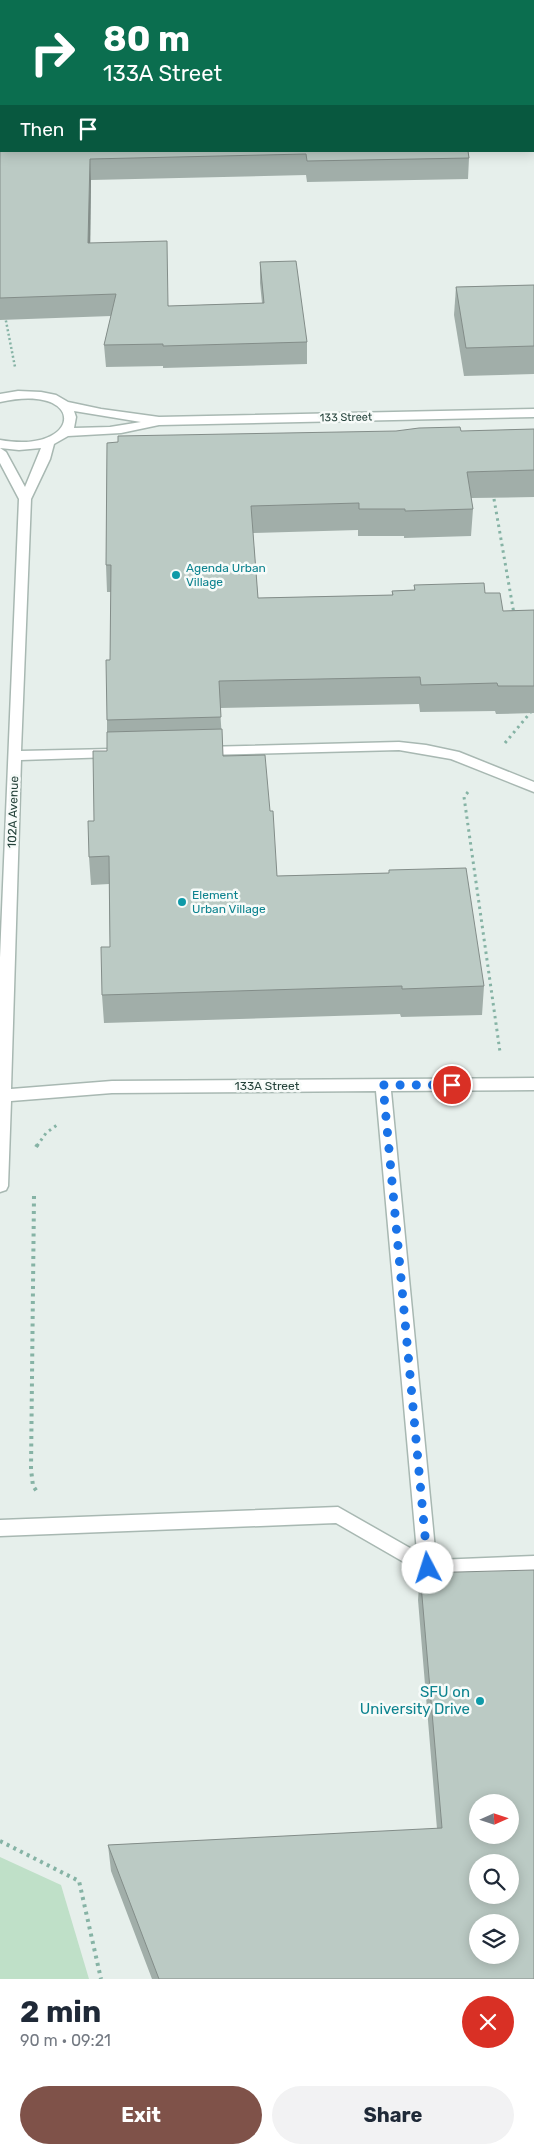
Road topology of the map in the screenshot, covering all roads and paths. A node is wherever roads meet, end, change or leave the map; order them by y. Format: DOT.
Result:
graph roads {
  1 [pos="4,309"];
  2 [pos="16,372"];
  3 [pos="0,398"];
  4 [pos="64,405"];
  5 [pos="534,413"];
  6 [pos="159,421"];
  7 [pos="65,432"];
  8 [pos="49,442"];
  9 [pos="0,444"];
  10 [pos="0,452"];
  11 [pos="492,488"];
  12 [pos="25,498"];
  13 [pos="514,616"];
  14 [pos="529,704"];
  15 [pos="503,745"];
  16 [pos="191,751"];
  17 [pos="123,753"];
  18 [pos="14,756"];
  19 [pos="488,769"];
  20 [pos="534,787"];
  21 [pos="534,1084"];
  22 [pos="383,1085"];
  23 [pos="504,1085"];
  24 [pos="2,1096"];
  25 [pos="58,1124"];
  26 [pos="36,1156"];
  27 [pos="0,1186"];
  28 [pos="34,1194"];
  29 [pos="57,1526"];
  30 [pos="0,1528"];
  31 [pos="534,1564"];
  32 [pos="428,1568"];
  33 [pos="0,1841"];
  34 [pos="101,1979"];
  1 -- 2 [label="path"];
  3 -- 4 [label="street, 133 Street"];
  4 -- 6 [label="street, 133 Street"];
  4 -- 7 [label="street"];
  5 -- 6 [label="street, 133 Street"];
  6 -- 7 [label="street, 133 Street"];
  7 -- 8 [label="street"];
  8 -- 9 [label="street"];
  8 -- 12 [label="street, 102A Avenue"];
  10 -- 12 [label="street"];
  11 -- 13 [label="path"];
  12 -- 18 [label="street, 102A Avenue"];
  14 -- 15 [label="path"];
  16 -- 19 [label="street"];
  17 -- 18 [label="street"];
  18 -- 24 [label="street, 102A Avenue"];
  19 -- 20 [label="street"];
  19 -- 23 [label="path"];
  21 -- 23 [label="street, 133A Street"];
  22 -- 23 [label="street, 133A Street"];
  22 -- 24 [label="street, 133A Street"];
  22 -- 32 [label="street"];
  24 -- 27 [label="street, 102A Avenue"];
  25 -- 26 [label="path"];
  28 -- 29 [label="path"];
  29 -- 30 [label="street"];
  29 -- 32 [label="street"];
  31 -- 32 [label="street"];
  33 -- 34 [label="path"];
}
